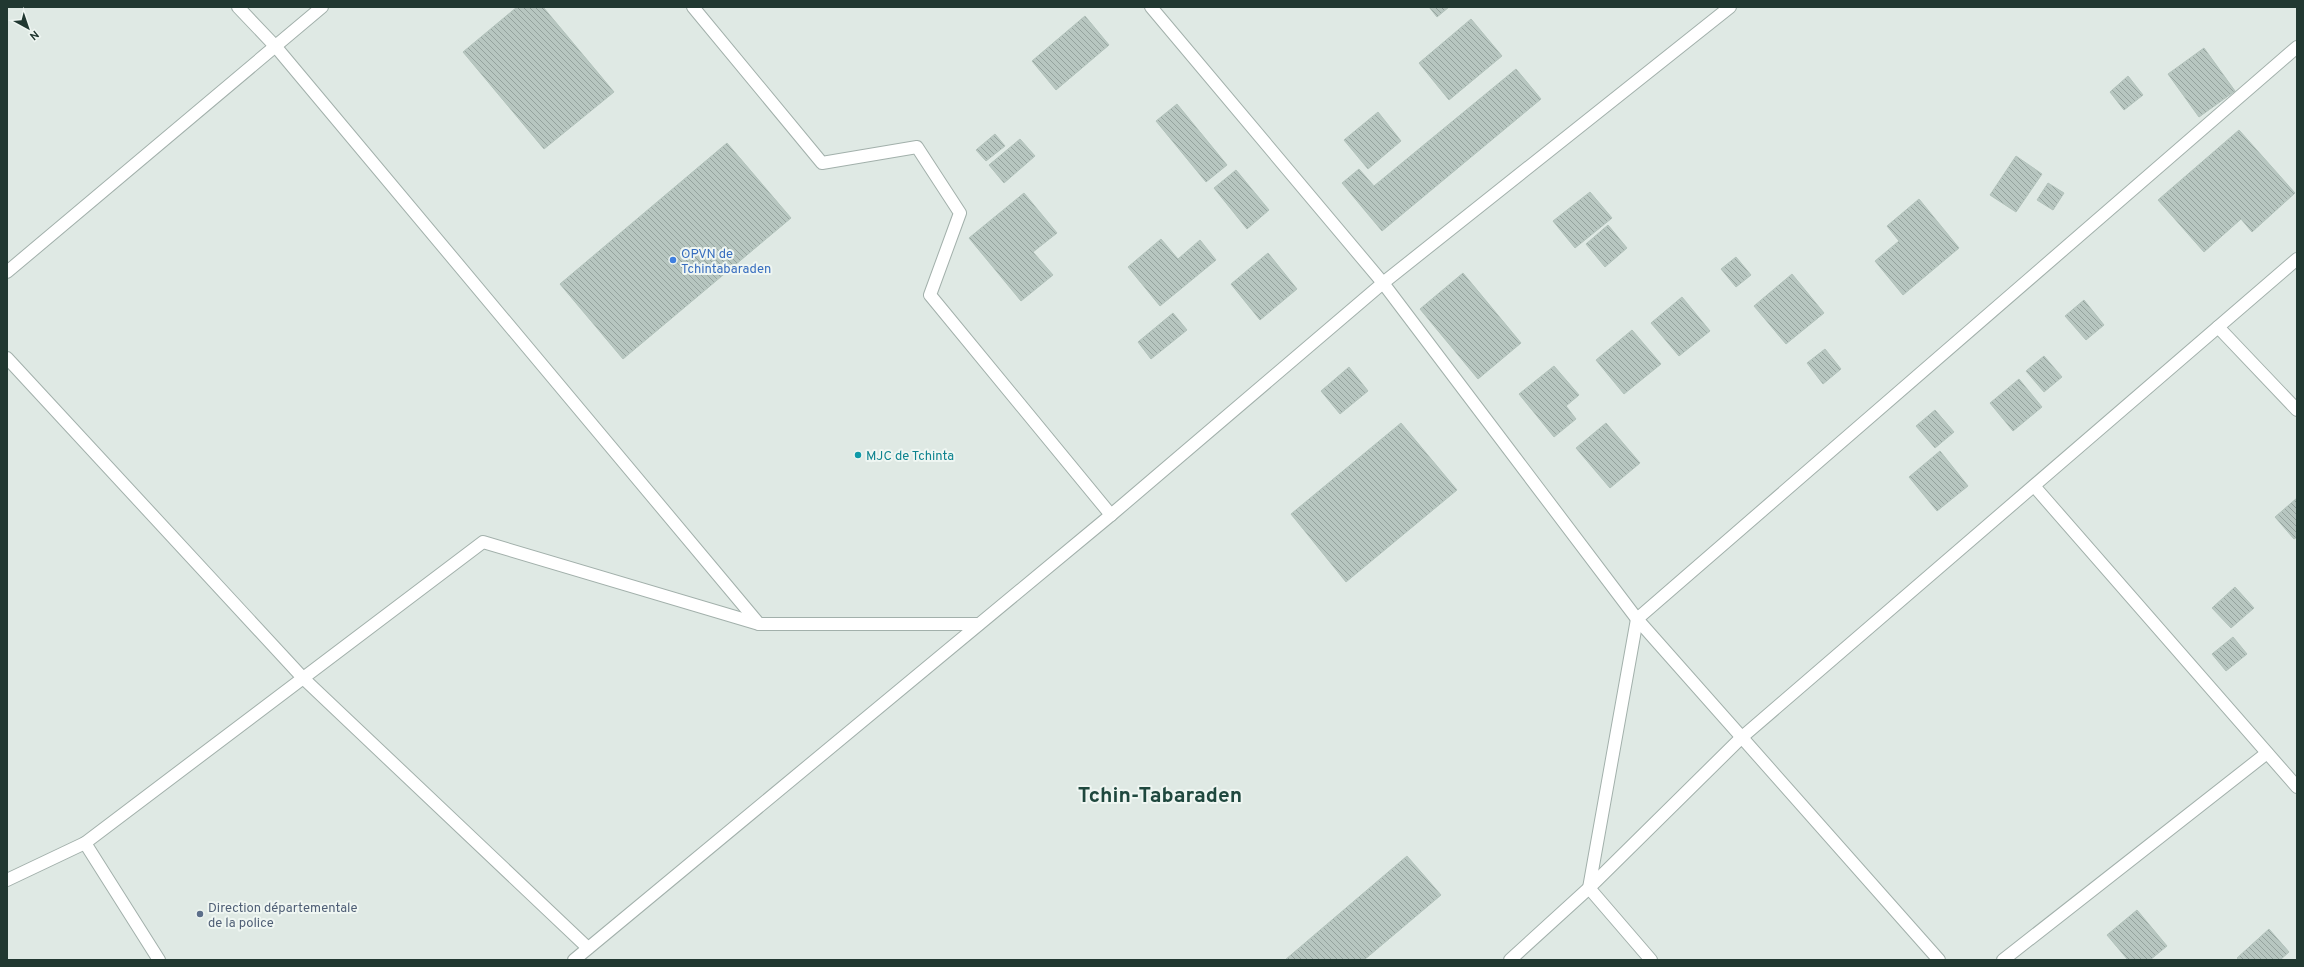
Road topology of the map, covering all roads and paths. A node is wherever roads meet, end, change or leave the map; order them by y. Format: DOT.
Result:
graph roads {
  1 [pos="238,7"];
  2 [pos="322,7"];
  3 [pos="693,7"];
  4 [pos="1151,7"];
  5 [pos="1730,7"];
  6 [pos="2297,47"];
  7 [pos="276,48"];
  8 [pos="2297,259"];
  9 [pos="7,272"];
  10 [pos="1383,283"];
  11 [pos="2218,327"];
  12 [pos="7,358"];
  13 [pos="2297,410"];
  14 [pos="2034,486"];
  15 [pos="1111,515"];
  16 [pos="1637,619"];
  17 [pos="759,624"];
  18 [pos="979,624"];
  19 [pos="303,678"];
  20 [pos="1741,738"];
  21 [pos="2267,753"];
  22 [pos="2297,787"];
  23 [pos="85,843"];
  24 [pos="7,880"];
  25 [pos="1589,888"];
  26 [pos="588,948"];
  27 [pos="159,960"];
  28 [pos="574,960"];
  29 [pos="1510,960"];
  30 [pos="1651,960"];
  31 [pos="1939,960"];
  32 [pos="2003,960"];
  1 -- 7 [label="street"];
  2 -- 7 [label="street"];
  3 -- 15 [label="street"];
  4 -- 10 [label="street"];
  5 -- 10 [label="street"];
  6 -- 16 [label="street"];
  7 -- 9 [label="street"];
  7 -- 17 [label="street"];
  8 -- 11 [label="street"];
  10 -- 15 [label="street"];
  10 -- 16 [label="street"];
  11 -- 13 [label="street"];
  11 -- 14 [label="street"];
  12 -- 19 [label="street"];
  14 -- 20 [label="street"];
  14 -- 21 [label="street"];
  15 -- 18 [label="street"];
  16 -- 20 [label="street"];
  16 -- 25 [label="street"];
  17 -- 18 [label="street"];
  17 -- 19 [label="street"];
  18 -- 26 [label="street"];
  19 -- 23 [label="street"];
  19 -- 26 [label="street"];
  20 -- 25 [label="street"];
  20 -- 31 [label="street"];
  21 -- 22 [label="street"];
  21 -- 32 [label="street"];
  23 -- 24 [label="street"];
  23 -- 27 [label="street"];
  25 -- 29 [label="street"];
  25 -- 30 [label="street"];
  26 -- 28 [label="street"];
}
